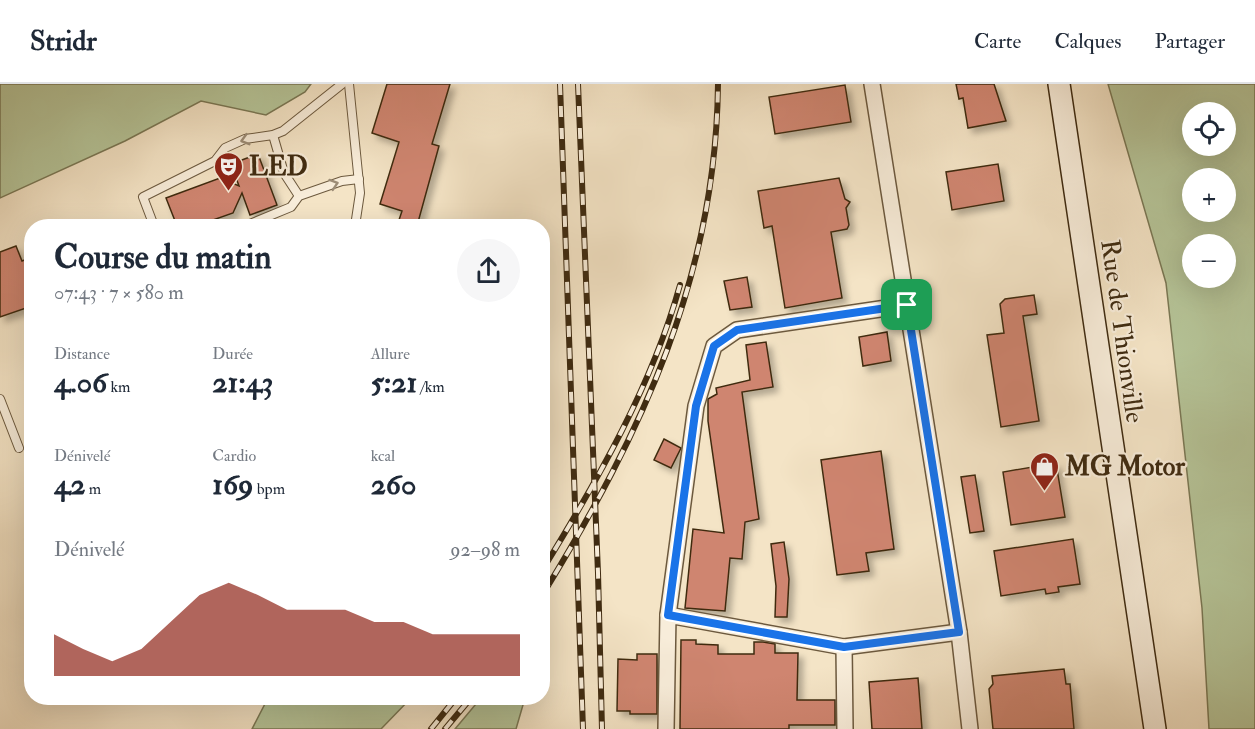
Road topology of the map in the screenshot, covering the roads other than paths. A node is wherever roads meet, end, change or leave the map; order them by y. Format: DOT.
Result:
graph roads {
  1 [pos="342,84"];
  2 [pos="349,84"];
  3 [pos="872,84"];
  4 [pos="1059,84"];
  5 [pos="273,135"];
  6 [pos="359,179"];
  7 [pos="299,195"];
  8 [pos="151,219"];
  9 [pos="261,219"];
  10 [pos="356,219"];
  11 [pos="907,305"];
  12 [pos="0,399"];
  13 [pos="19,448"];
  14 [pos="668,615"];
  15 [pos="959,632"];
  16 [pos="844,647"];
  17 [pos="666,729"];
  18 [pos="845,729"];
  19 [pos="970,729"];
  20 [pos="1155,729"];
  1 -- 5 [label="lane"];
  2 -- 6 [label="lane"];
  3 -- 11 [label="street"];
  4 -- 20 [label="main road, Rue de Thionville"];
  5 -- 7 [label="lane"];
  5 -- 8 [label="lane, one-way"];
  7 -- 6 [label="lane, one-way"];
  6 -- 10 [label="lane"];
  7 -- 9 [label="lane"];
  11 -- 14 [label="street"];
  11 -- 15 [label="street"];
  12 -- 13 [label="lane"];
  14 -- 16 [label="street"];
  14 -- 17 [label="street"];
  15 -- 16 [label="street"];
  15 -- 19 [label="street"];
  16 -- 18 [label="street"];
}
